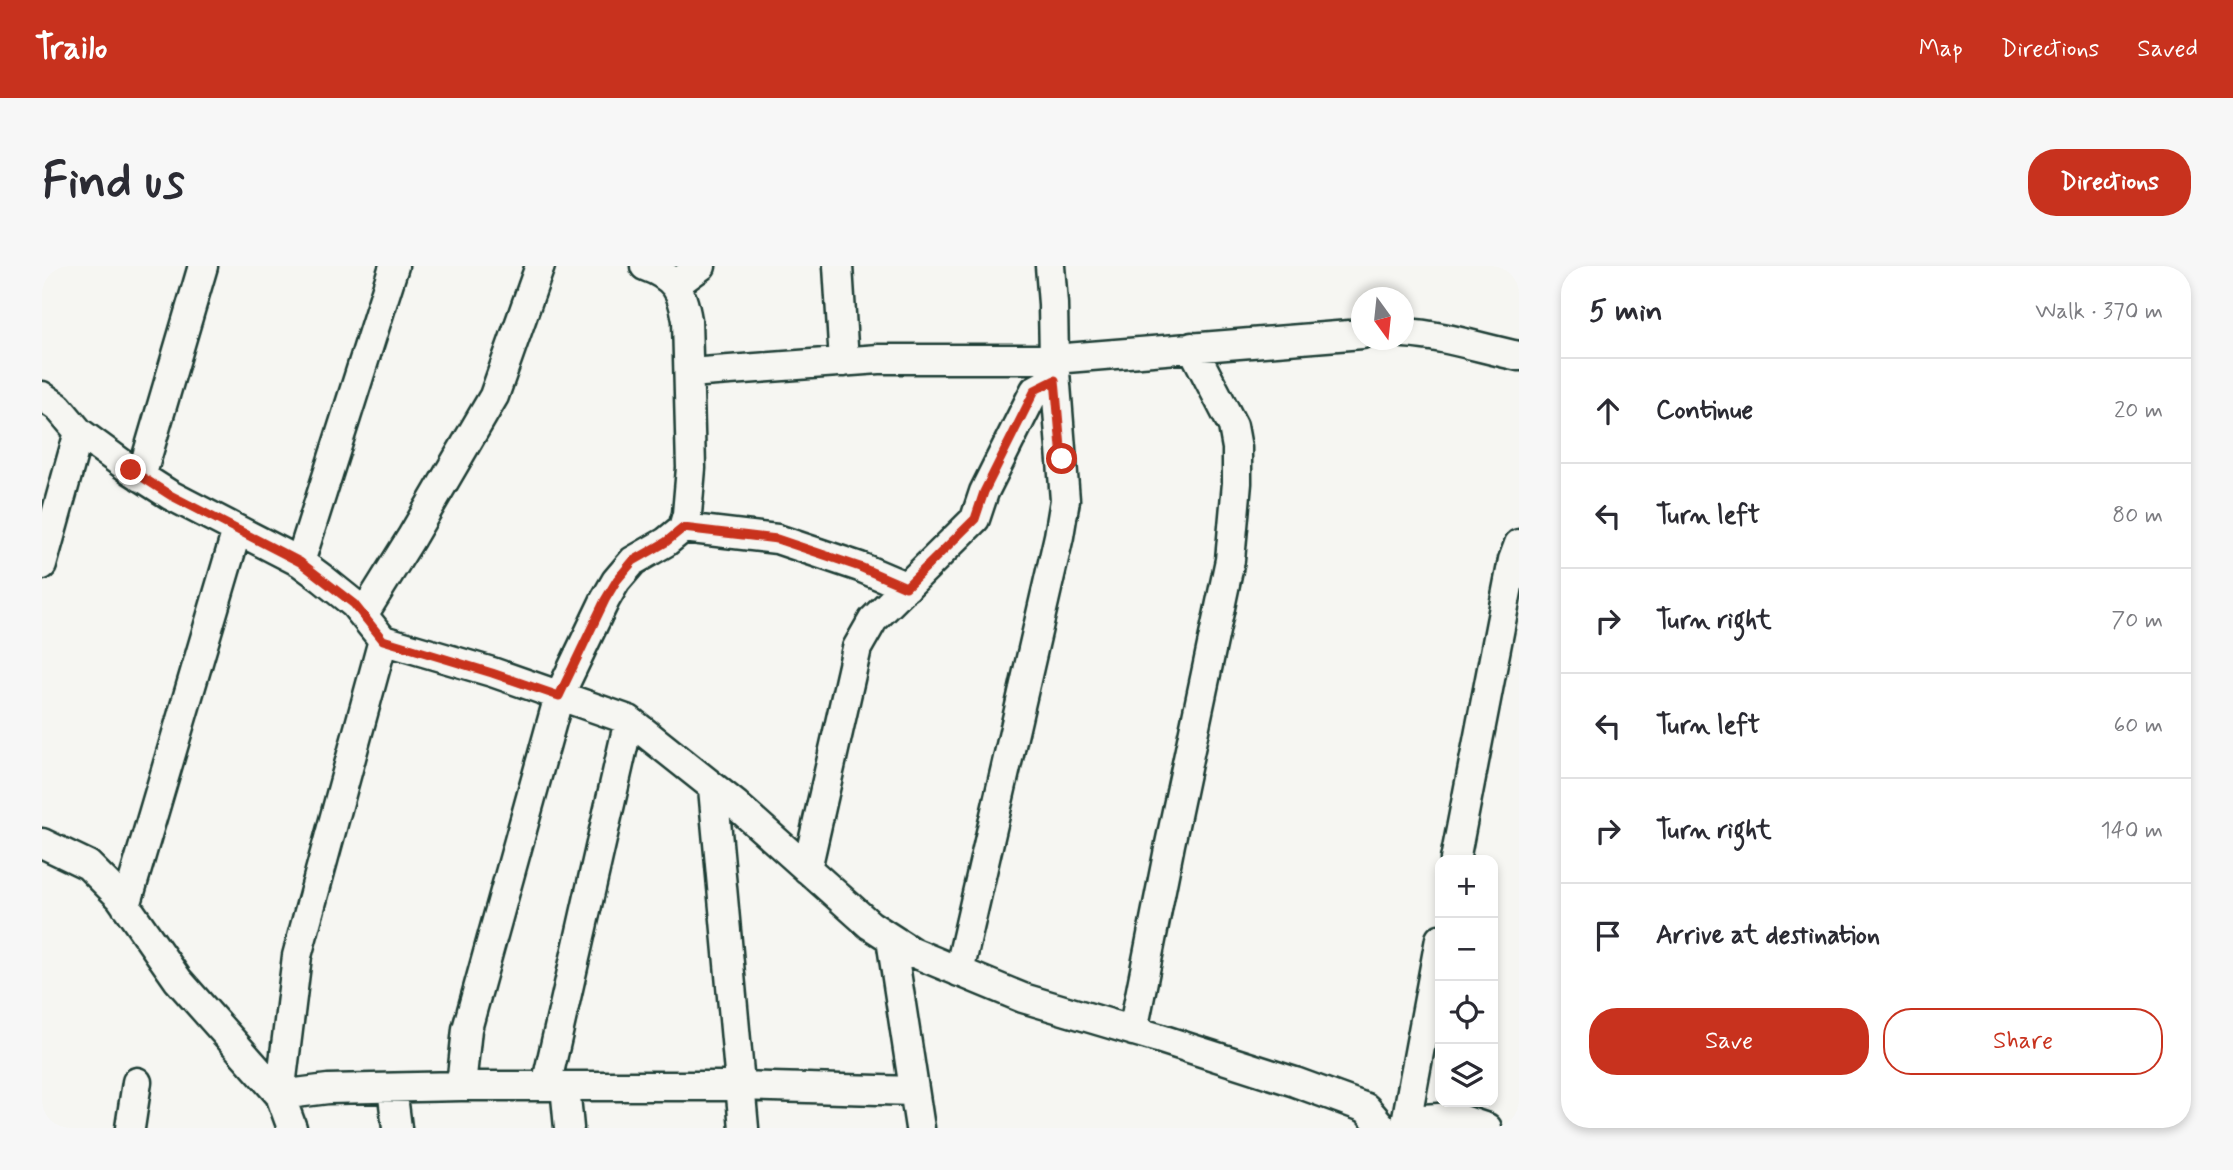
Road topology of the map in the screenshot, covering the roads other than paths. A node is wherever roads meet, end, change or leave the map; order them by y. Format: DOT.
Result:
graph roads {
  1 [pos="202,266"];
  2 [pos="394,266"];
  3 [pos="540,266"];
  4 [pos="645,266"];
  5 [pos="701,266"];
  6 [pos="838,266"];
  7 [pos="1050,266"];
  8 [pos="676,285"];
  9 [pos="1414,334"];
  10 [pos="1351,335"];
  11 [pos="1192,348"];
  12 [pos="1519,356"];
  13 [pos="844,362"];
  14 [pos="1054,369"];
  15 [pos="689,373"];
  16 [pos="42,396"];
  17 [pos="79,432"];
  18 [pos="141,477"];
  19 [pos="683,528"];
  20 [pos="237,530"];
  21 [pos="1519,544"];
  22 [pos="300,562"];
  23 [pos="42,565"];
  24 [pos="906,587"];
  25 [pos="363,615"];
  26 [pos="1511,618"];
  27 [pos="383,640"];
  28 [pos="559,696"];
  29 [pos="628,720"];
  30 [pos="713,788"];
  31 [pos="42,843"];
  32 [pos="1456,855"];
  33 [pos="807,869"];
  34 [pos="126,906"];
  35 [pos="891,939"];
  36 [pos="1435,961"];
  37 [pos="959,972"];
  38 [pos="1133,1031"];
  39 [pos="137,1082"];
  40 [pos="461,1086"];
  41 [pos="556,1086"];
  42 [pos="740,1086"];
  43 [pos="392,1088"];
  44 [pos="914,1091"];
  45 [pos="281,1095"];
  46 [pos="1398,1125"];
  47 [pos="130,1128"];
  48 [pos="292,1128"];
  49 [pos="397,1128"];
  50 [pos="569,1128"];
  51 [pos="744,1128"];
  52 [pos="920,1128"];
  53 [pos="1487,1128"];
  1 -- 18 [label="street"];
  2 -- 22 [label="street"];
  3 -- 25 [label="street"];
  4 -- 8 [label="street"];
  5 -- 8 [label="street"];
  6 -- 13 [label="street"];
  7 -- 14 [label="street"];
  8 -- 15 [label="street"];
  9 -- 12 [label="street"];
  10 -- 11 [label="street"];
  11 -- 14 [label="street"];
  11 -- 38 [label="street"];
  13 -- 14 [label="street"];
  13 -- 15 [label="street"];
  14 -- 24 [label="street"];
  14 -- 37 [label="street"];
  15 -- 19 [label="street"];
  16 -- 17 [label="street"];
  17 -- 18 [label="street"];
  17 -- 23 [label="street"];
  18 -- 20 [label="street"];
  19 -- 24 [label="street"];
  19 -- 28 [label="street"];
  20 -- 22 [label="street"];
  20 -- 34 [label="street"];
  21 -- 26 [label="street"];
  22 -- 25 [label="street"];
  24 -- 33 [label="street"];
  25 -- 27 [label="street"];
  26 -- 32 [label="street"];
  27 -- 28 [label="street"];
  27 -- 45 [label="street"];
  28 -- 29 [label="street"];
  28 -- 40 [label="street"];
  29 -- 30 [label="street"];
  29 -- 41 [label="street"];
  30 -- 33 [label="street"];
  30 -- 42 [label="street"];
  31 -- 34 [label="street"];
  33 -- 35 [label="street"];
  34 -- 45 [label="street"];
  35 -- 37 [label="street"];
  35 -- 44 [label="street"];
  36 -- 46 [label="street"];
  37 -- 38 [label="street"];
  38 -- 46 [label="street"];
  39 -- 47 [label="street"];
  40 -- 41 [label="street"];
  40 -- 43 [label="street"];
  41 -- 42 [label="street"];
  41 -- 50 [label="street"];
  42 -- 44 [label="street"];
  42 -- 51 [label="street"];
  43 -- 45 [label="street"];
  43 -- 49 [label="street"];
  44 -- 52 [label="street"];
  45 -- 48 [label="street"];
  46 -- 53 [label="street"];
}
